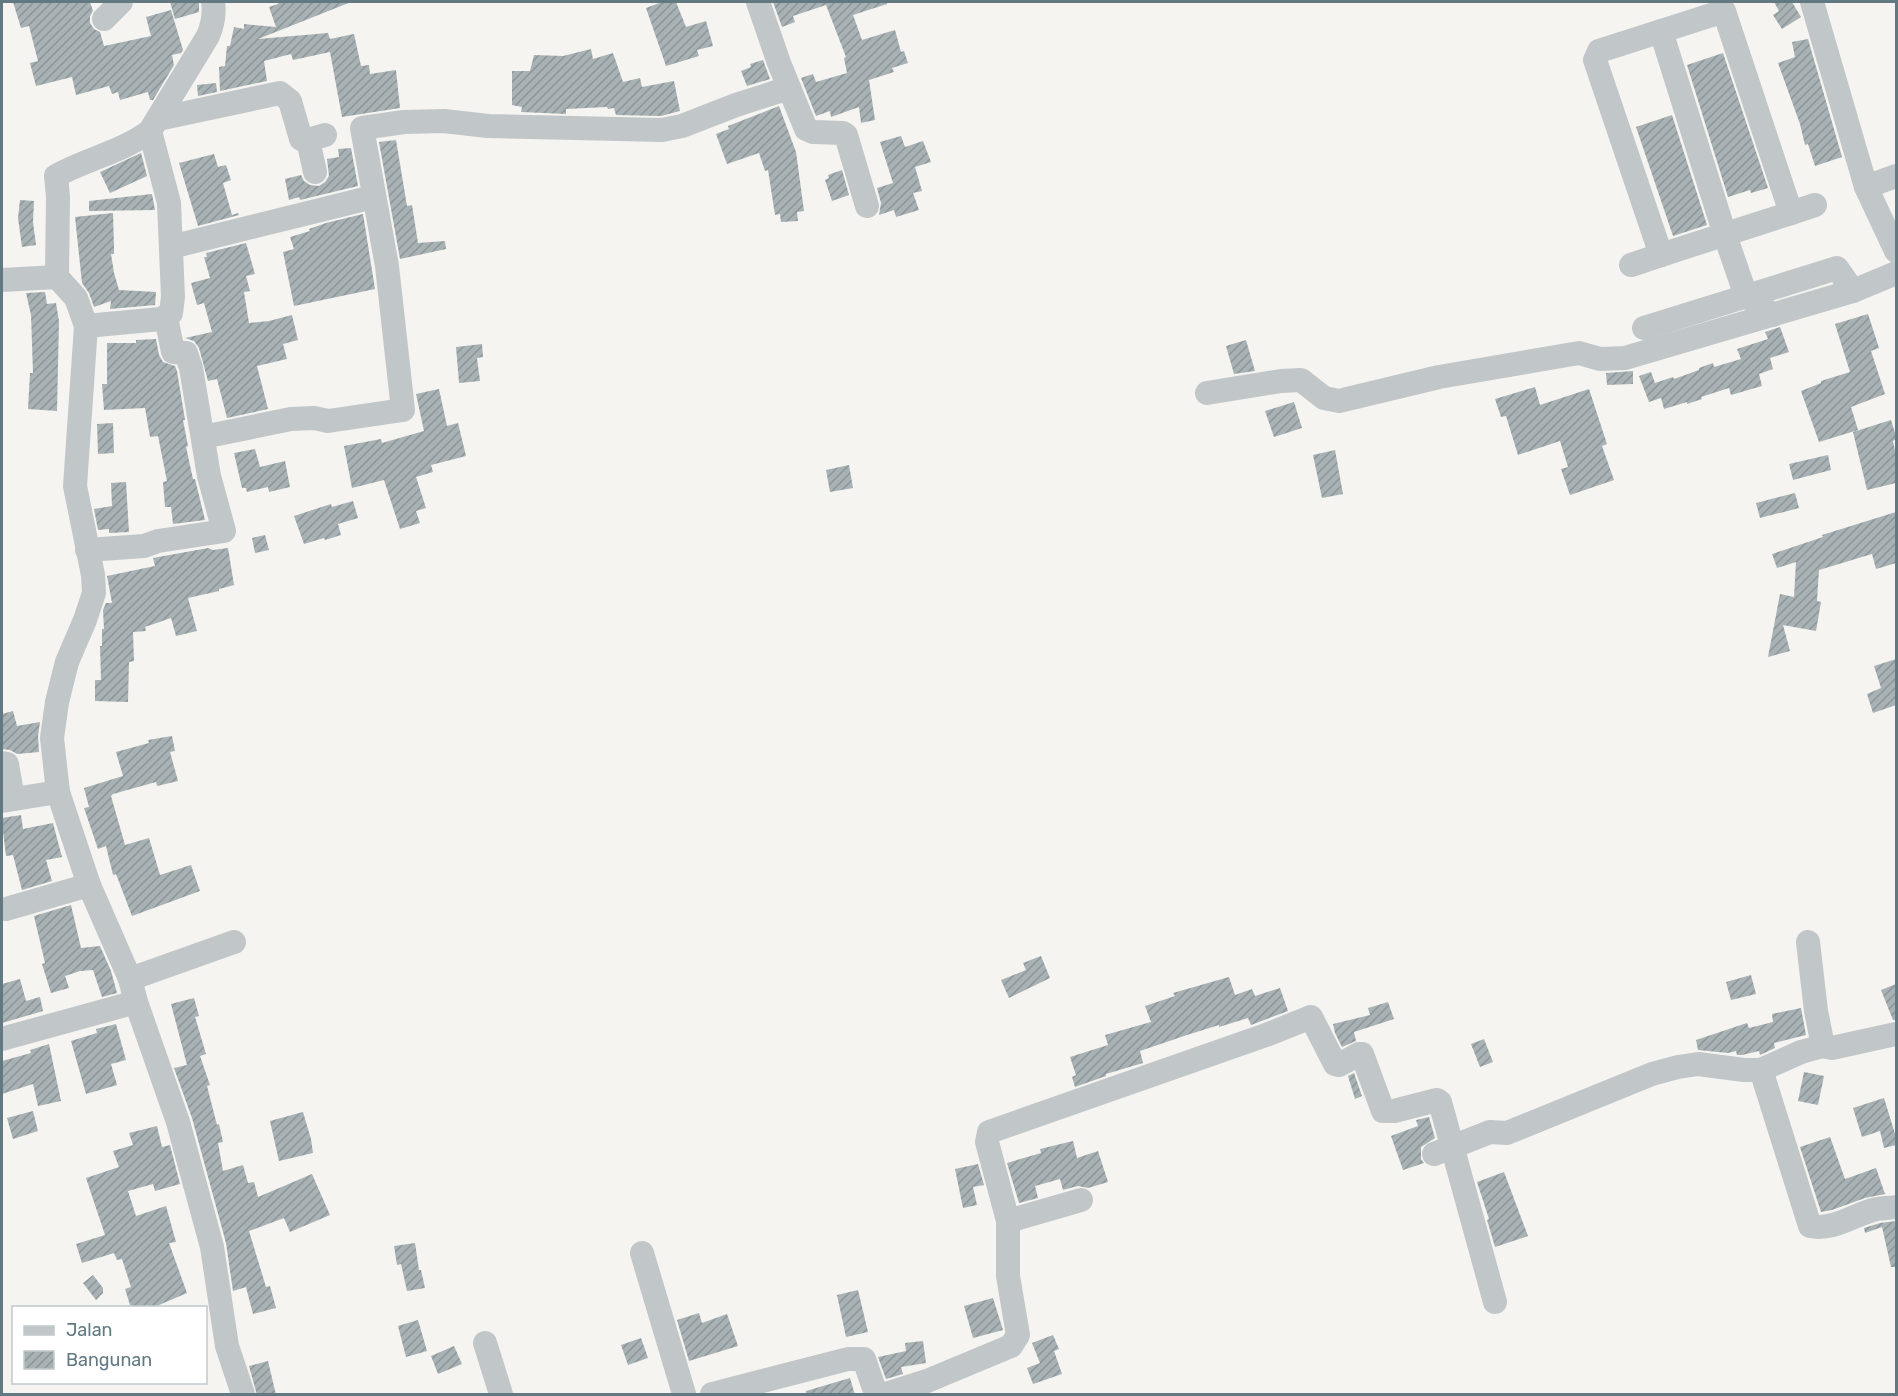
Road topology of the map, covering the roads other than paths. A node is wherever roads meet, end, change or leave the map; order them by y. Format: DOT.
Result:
graph roads {
  1 [pos="121,2"];
  2 [pos="213,2"];
  3 [pos="758,2"];
  4 [pos="1812,2"];
  5 [pos="1723,6"];
  6 [pos="104,19"];
  7 [pos="1661,31"];
  8 [pos="789,88"];
  9 [pos="154,125"];
  10 [pos="315,172"];
  11 [pos="1896,176"];
  12 [pos="1866,187"];
  13 [pos="373,197"];
  14 [pos="1815,205"];
  15 [pos="867,206"];
  16 [pos="1791,213"];
  17 [pos="1725,235"];
  18 [pos="171,247"];
  19 [pos="1896,251"];
  20 [pos="1661,255"];
  21 [pos="1631,265"];
  22 [pos="1896,273"];
  23 [pos="57,277"];
  24 [pos="2,280"];
  25 [pos="1853,291"];
  26 [pos="1746,296"];
  27 [pos="1773,315"];
  28 [pos="166,317"];
  29 [pos="86,326"];
  30 [pos="1644,328"];
  31 [pos="1207,393"];
  32 [pos="203,437"];
  33 [pos="87,550"];
  34 [pos="2,763"];
  35 [pos="58,792"];
  36 [pos="7,800"];
  37 [pos="89,885"];
  38 [pos="6,909"];
  39 [pos="234,942"];
  40 [pos="1808,942"];
  41 [pos="133,991"];
  42 [pos="1896,1034"];
  43 [pos="2,1039"];
  44 [pos="1823,1046"];
  45 [pos="1761,1070"];
  46 [pos="1442,1150"];
  47 [pos="1081,1200"];
  48 [pos="1896,1207"];
  49 [pos="1008,1221"];
  50 [pos="642,1253"];
  51 [pos="1495,1302"];
  52 [pos="485,1343"];
  53 [pos="243,1395"];
  54 [pos="501,1395"];
  55 [pos="684,1395"];
  56 [pos="711,1395"];
  57 [pos="876,1395"];
  58 [pos="886,1395"];
  1 -- 6 [label="street"];
  2 -- 9 [label="street"];
  3 -- 8 [label="street"];
  4 -- 12 [label="street"];
  5 -- 7 [label="street"];
  5 -- 16 [label="street"];
  7 -- 17 [label="street"];
  7 -- 20 [label="street"];
  8 -- 13 [label="street"];
  8 -- 15 [label="street"];
  9 -- 10 [label="street"];
  9 -- 18 [label="street"];
  9 -- 23 [label="street"];
  11 -- 12 [label="street"];
  12 -- 19 [label="street"];
  13 -- 18 [label="street"];
  13 -- 32 [label="street"];
  14 -- 16 [label="street"];
  16 -- 17 [label="street"];
  17 -- 20 [label="street"];
  17 -- 26 [label="street"];
  18 -- 28 [label="street"];
  20 -- 21 [label="street"];
  22 -- 25 [label="street"];
  23 -- 24 [label="street"];
  23 -- 29 [label="street"];
  25 -- 26 [label="street"];
  25 -- 27 [label="street"];
  26 -- 27 [label="street"];
  26 -- 30 [label="street"];
  27 -- 31 [label="street"];
  28 -- 29 [label="street"];
  28 -- 32 [label="street"];
  29 -- 33 [label="street"];
  32 -- 33 [label="street"];
  33 -- 35 [label="street"];
  34 -- 36 [label="street"];
  35 -- 36 [label="street"];
  35 -- 37 [label="street"];
  37 -- 38 [label="street"];
  37 -- 41 [label="street"];
  39 -- 41 [label="street"];
  40 -- 44 [label="street"];
  41 -- 43 [label="street"];
  41 -- 53 [label="street"];
  42 -- 44 [label="street"];
  44 -- 45 [label="street"];
  45 -- 46 [label="street"];
  45 -- 48 [label="street"];
  46 -- 49 [label="street"];
  46 -- 51 [label="street"];
  47 -- 49 [label="street"];
  49 -- 58 [label="street"];
  50 -- 55 [label="street"];
  52 -- 54 [label="street"];
  56 -- 57 [label="street"];
}
